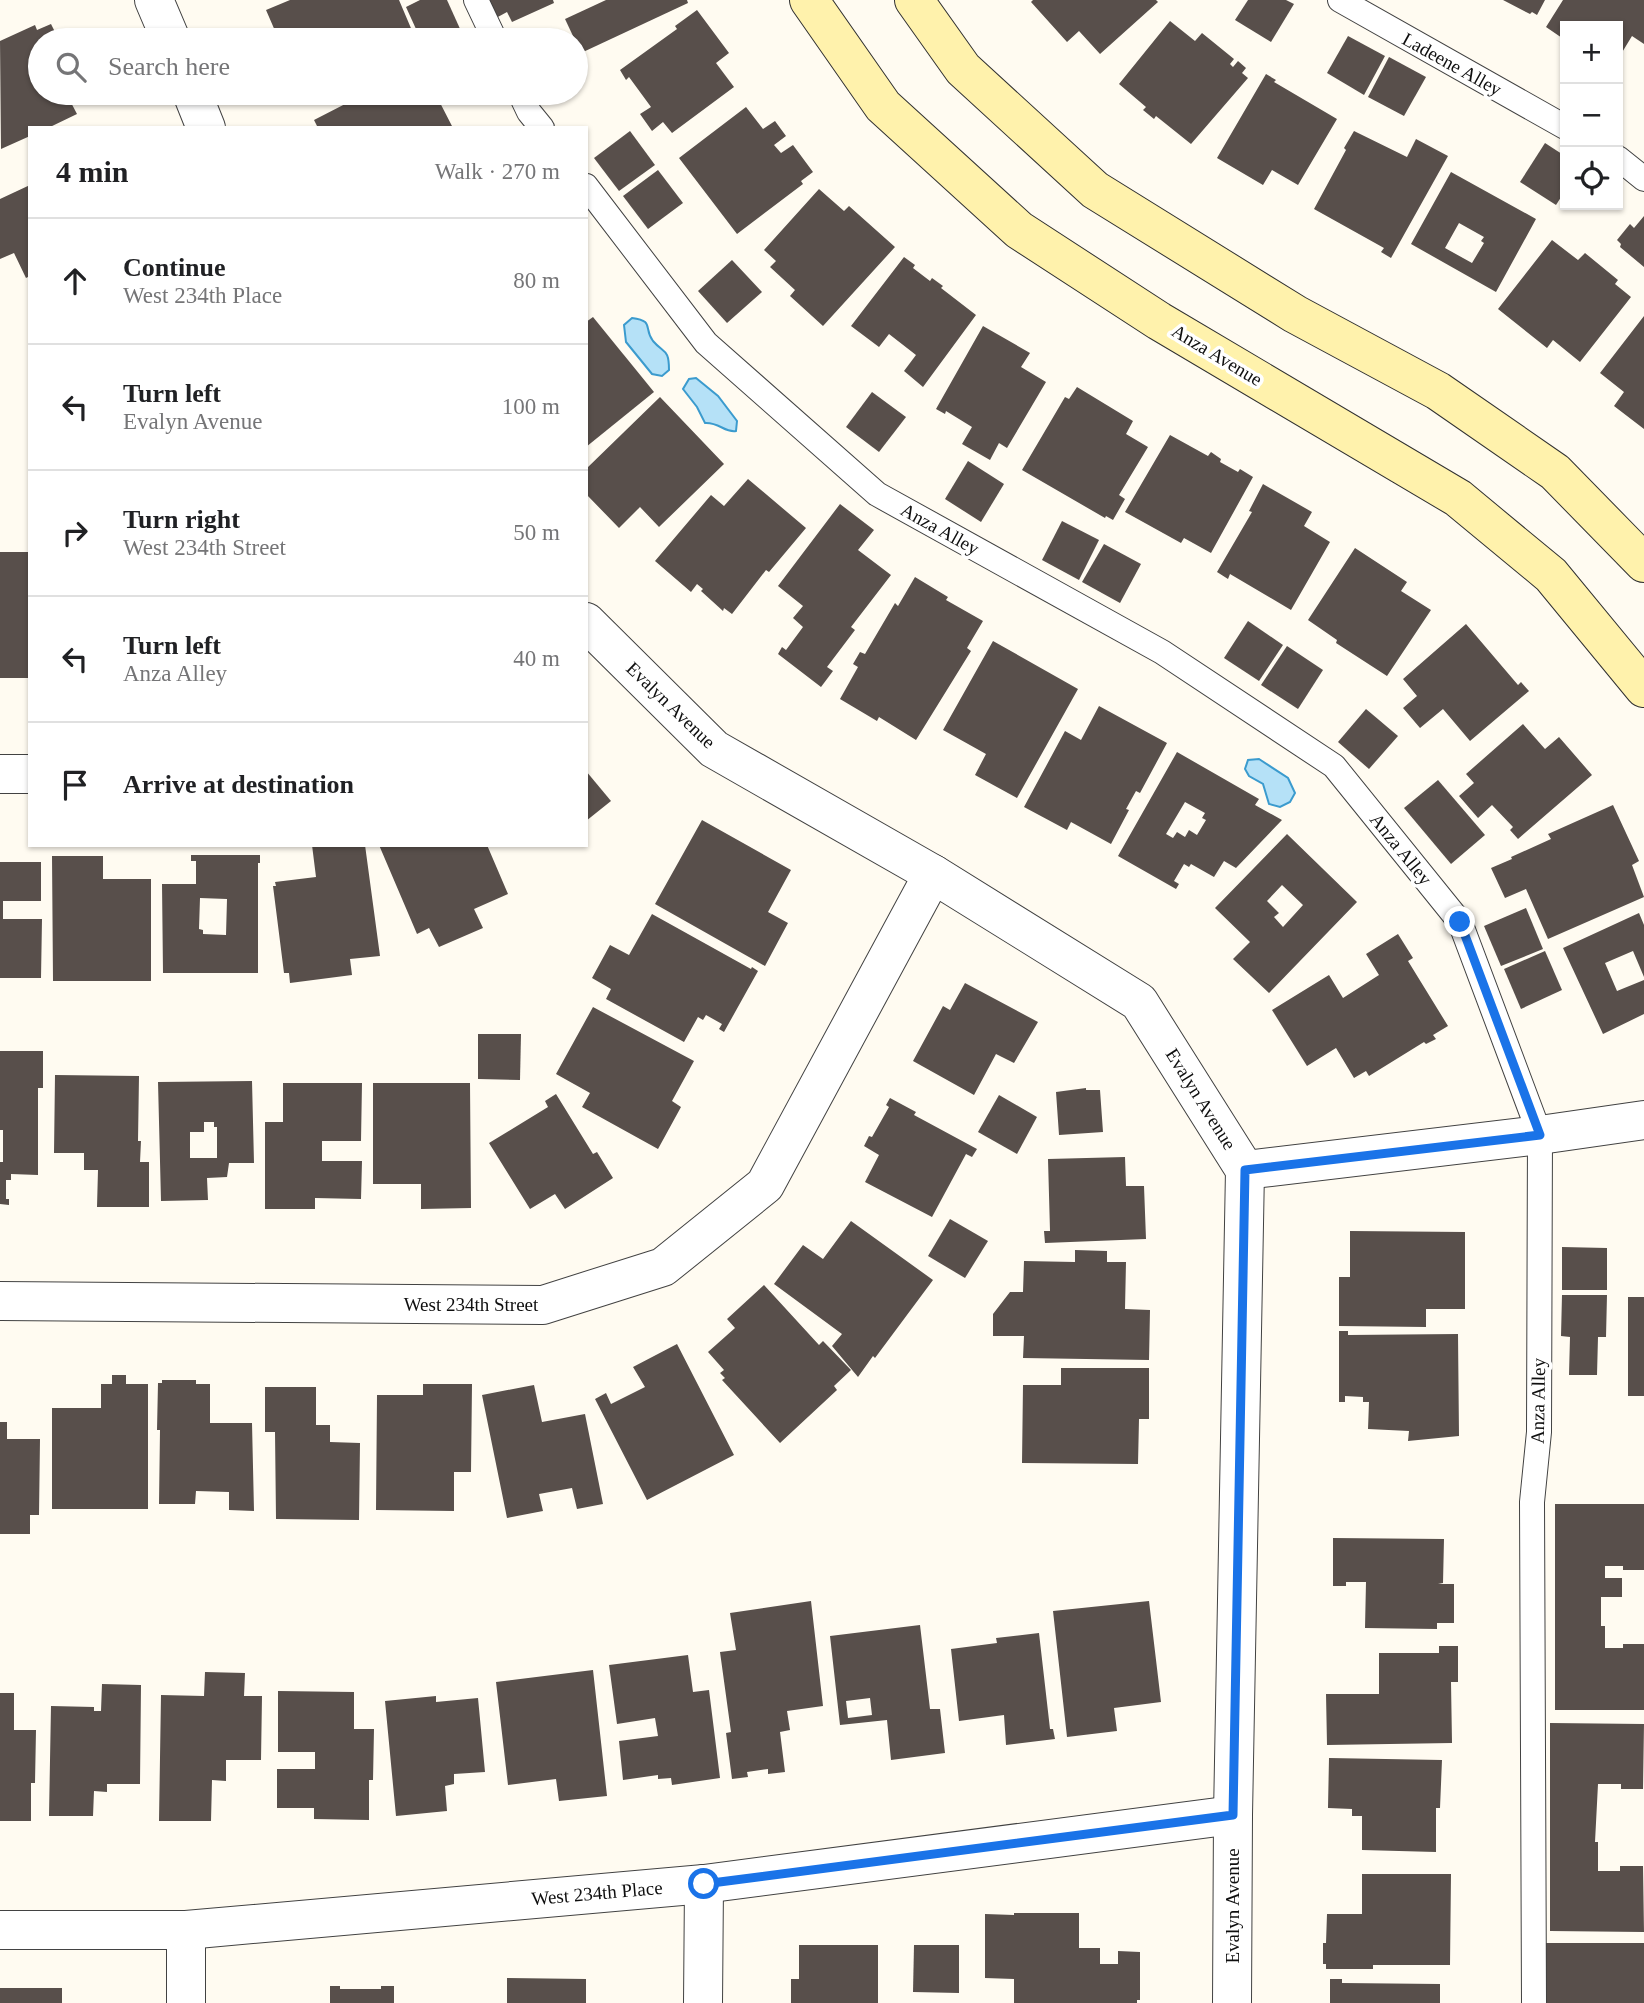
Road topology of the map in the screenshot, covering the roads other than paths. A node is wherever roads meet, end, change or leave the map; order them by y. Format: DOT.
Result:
graph roads {
  1 [pos="154,0"];
  2 [pos="476,0"];
  3 [pos="809,0"];
  4 [pos="914,0"];
  5 [pos="1340,0"];
  6 [pos="166,28"];
  7 [pos="489,28"];
  8 [pos="197,105"];
  9 [pos="526,105"];
  10 [pos="1560,124"];
  11 [pos="205,126"];
  12 [pos="540,126"];
  13 [pos="1623,162"];
  14 [pos="1644,179"];
  15 [pos="588,190"];
  16 [pos="1644,563"];
  17 [pos="588,624"];
  18 [pos="1644,688"];
  19 [pos="0,774"];
  20 [pos="28,774"];
  21 [pos="933,874"];
  22 [pos="1644,1120"];
  23 [pos="1540,1135"];
  24 [pos="1245,1170"];
  25 [pos="0,1301"];
  26 [pos="1233,1815"];
  27 [pos="704,1884"];
  28 [pos="0,1930"];
  29 [pos="186,1930"];
  30 [pos="186,2003"];
  31 [pos="703,2003"];
  32 [pos="1232,2003"];
  33 [pos="1534,2003"];
  1 -- 6 [label="street"];
  2 -- 7 [label="lane"];
  3 -- 18 [label="main road, Anza Avenue"];
  4 -- 16 [label="main road"];
  5 -- 10 [label="lane, Ladeene Alley"];
  8 -- 11 [label="street"];
  9 -- 12 [label="lane"];
  13 -- 14 [label="lane"];
  15 -- 23 [label="lane, Anza Alley"];
  17 -- 21 [label="street, Evalyn Avenue"];
  19 -- 20 [label="street"];
  21 -- 24 [label="street, Evalyn Avenue"];
  21 -- 25 [label="street, West 234th Street"];
  22 -- 23 [label="street"];
  23 -- 24 [label="street"];
  23 -- 33 [label="lane, Anza Alley"];
  24 -- 26 [label="street, Evalyn Avenue"];
  26 -- 27 [label="street, West 234th Place"];
  26 -- 32 [label="street, Evalyn Avenue"];
  27 -- 29 [label="street, West 234th Place"];
  27 -- 31 [label="street"];
  28 -- 29 [label="street, West 234th Place"];
  29 -- 30 [label="street"];
}
